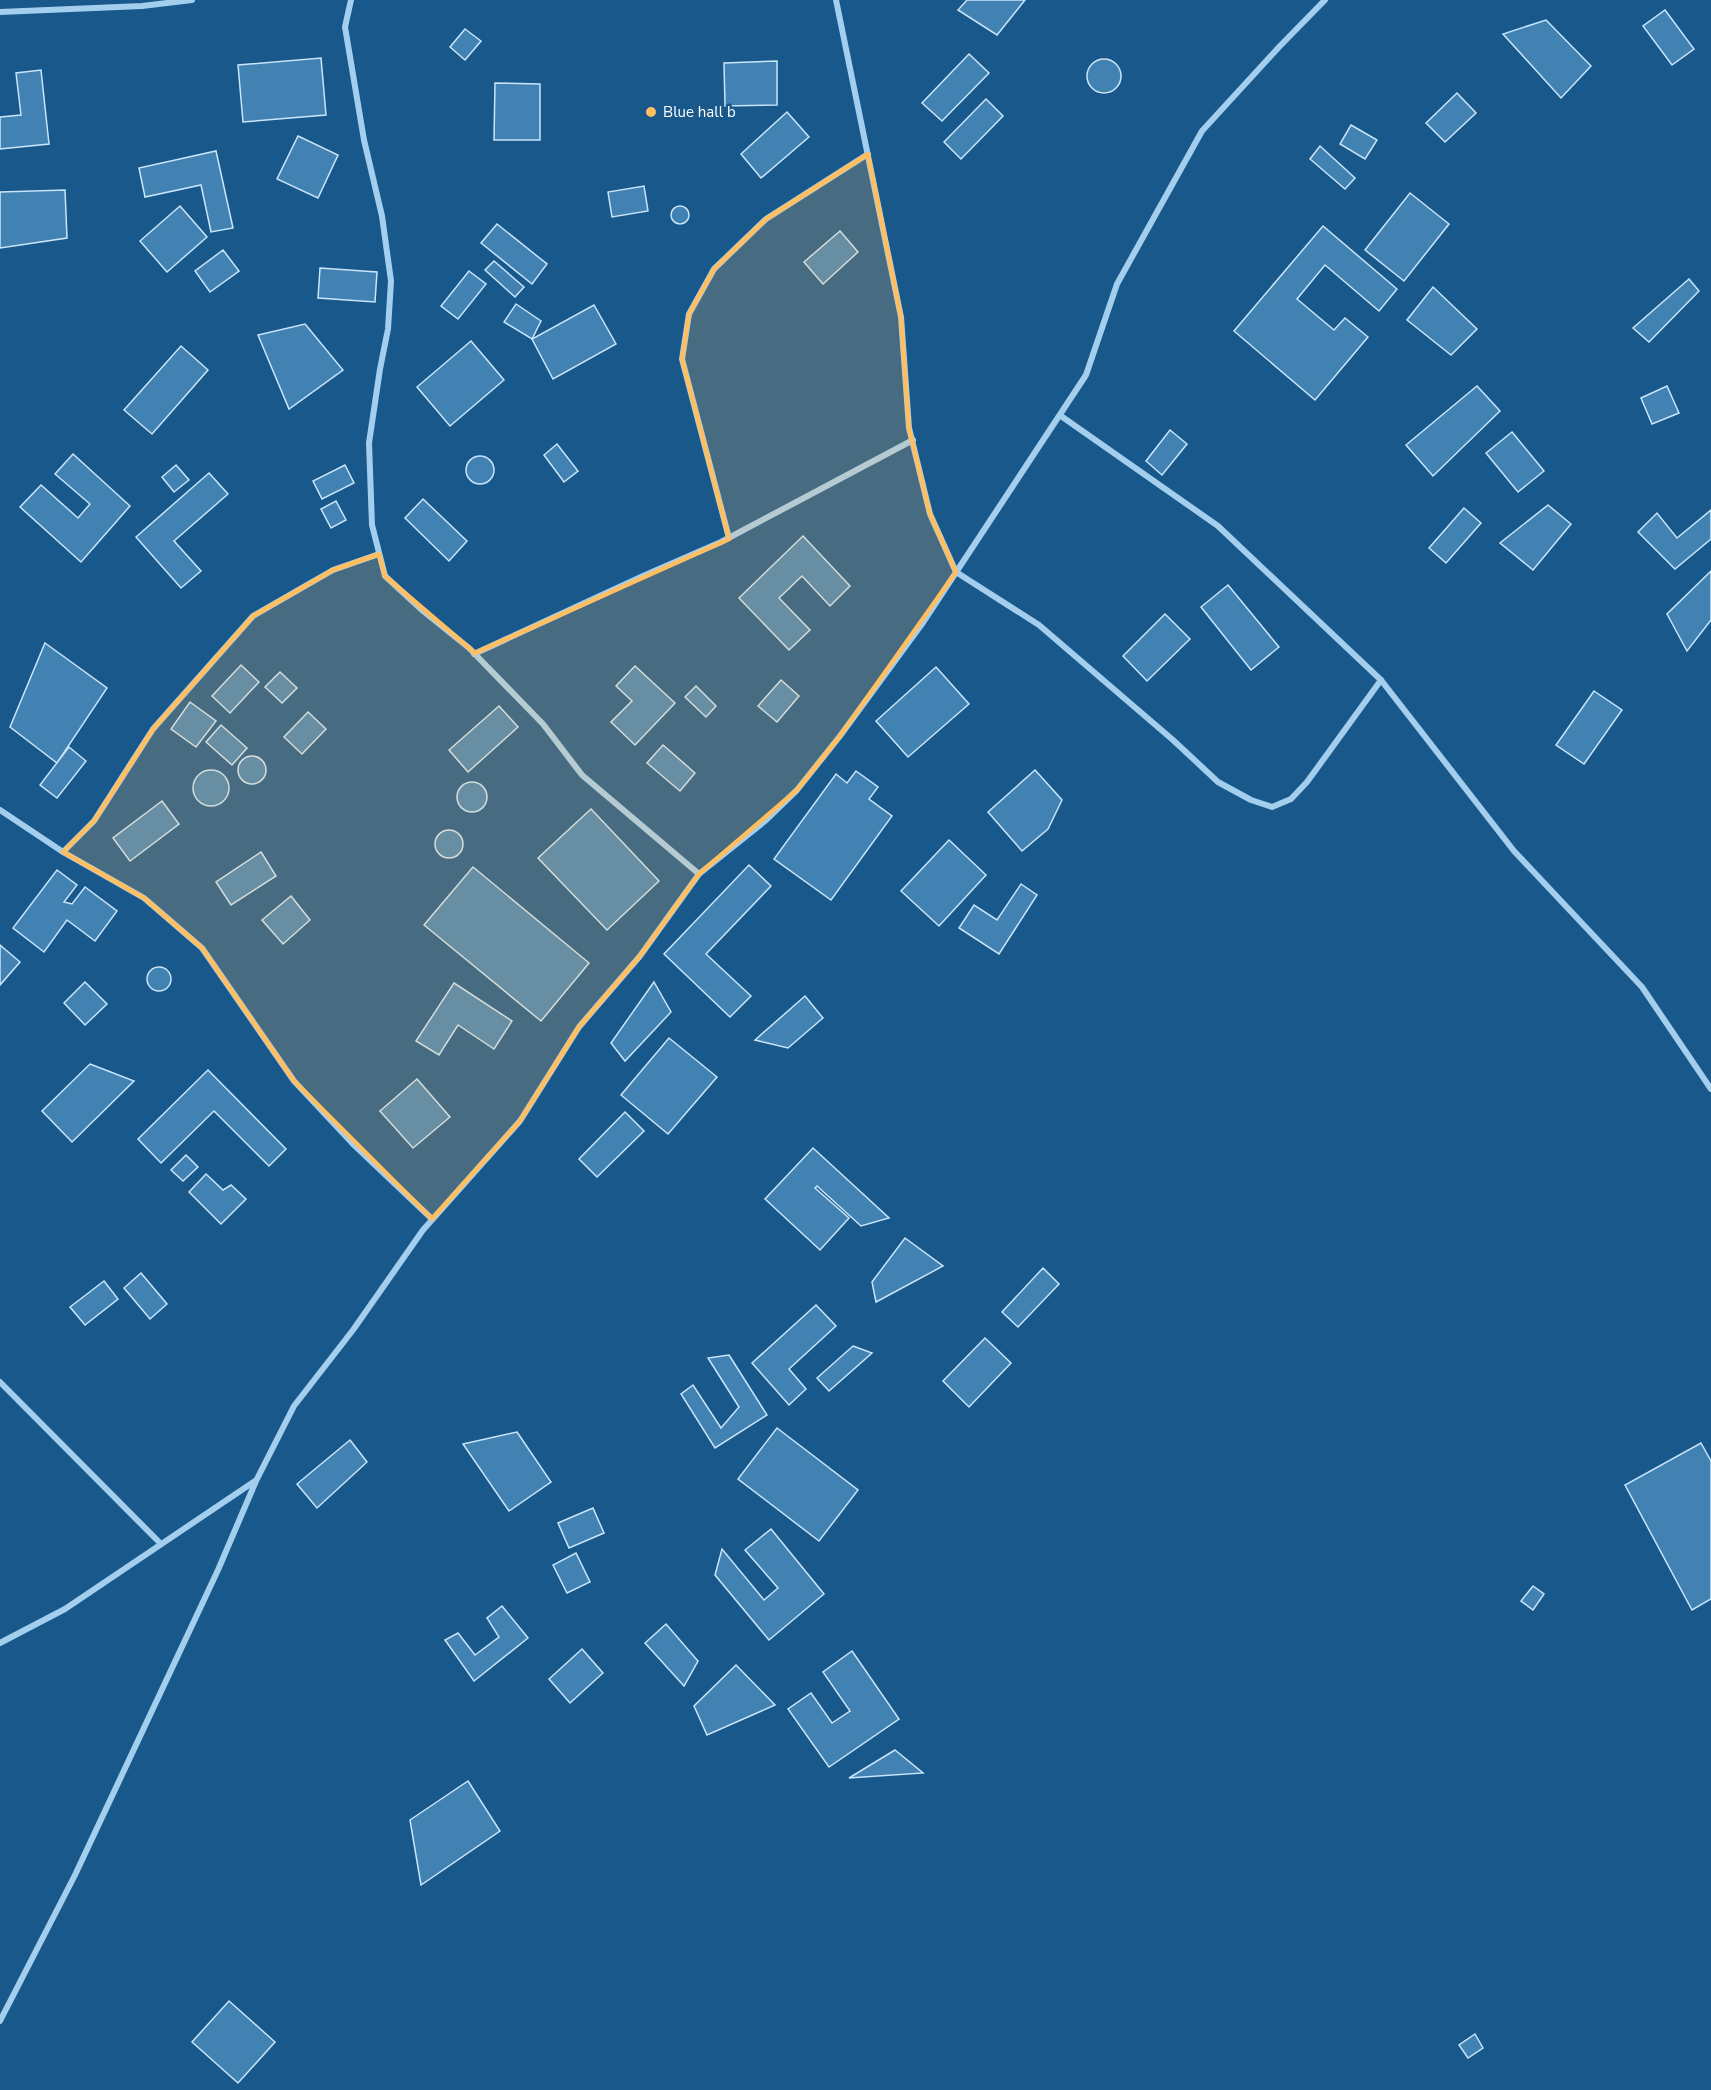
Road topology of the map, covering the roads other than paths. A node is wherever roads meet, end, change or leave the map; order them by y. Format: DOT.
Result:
graph roads {
  1 [pos="192,0"];
  2 [pos="351,0"];
  3 [pos="836,0"];
  4 [pos="1325,0"];
  5 [pos="0,12"];
  6 [pos="868,154"];
  7 [pos="1061,416"];
  8 [pos="913,440"];
  9 [pos="729,538"];
  10 [pos="379,554"];
  11 [pos="956,572"];
  12 [pos="474,654"];
  13 [pos="1381,680"];
  14 [pos="0,810"];
  15 [pos="63,852"];
  16 [pos="699,874"];
  17 [pos="1711,1089"];
  18 [pos="432,1219"];
  19 [pos="0,1382"];
  20 [pos="256,1481"];
  21 [pos="161,1544"];
  22 [pos="0,1643"];
  23 [pos="3,2004"];
  24 [pos="0,2021"];
  1 -- 5 [label="street"];
  2 -- 10 [label="street"];
  3 -- 6 [label="street"];
  4 -- 7 [label="street"];
  6 -- 8 [label="street"];
  6 -- 9 [label="street"];
  7 -- 11 [label="street"];
  7 -- 13 [label="street"];
  8 -- 9 [label="street"];
  8 -- 11 [label="street"];
  9 -- 12 [label="street"];
  10 -- 12 [label="street"];
  10 -- 15 [label="street"];
  11 -- 13 [label="street"];
  11 -- 16 [label="street"];
  12 -- 16 [label="street"];
  13 -- 17 [label="street"];
  14 -- 15 [label="street"];
  15 -- 18 [label="street"];
  16 -- 18 [label="street"];
  18 -- 20 [label="street"];
  19 -- 21 [label="street"];
  20 -- 21 [label="street"];
  20 -- 23 [label="street"];
  21 -- 22 [label="street"];
  23 -- 24 [label="street"];
}
